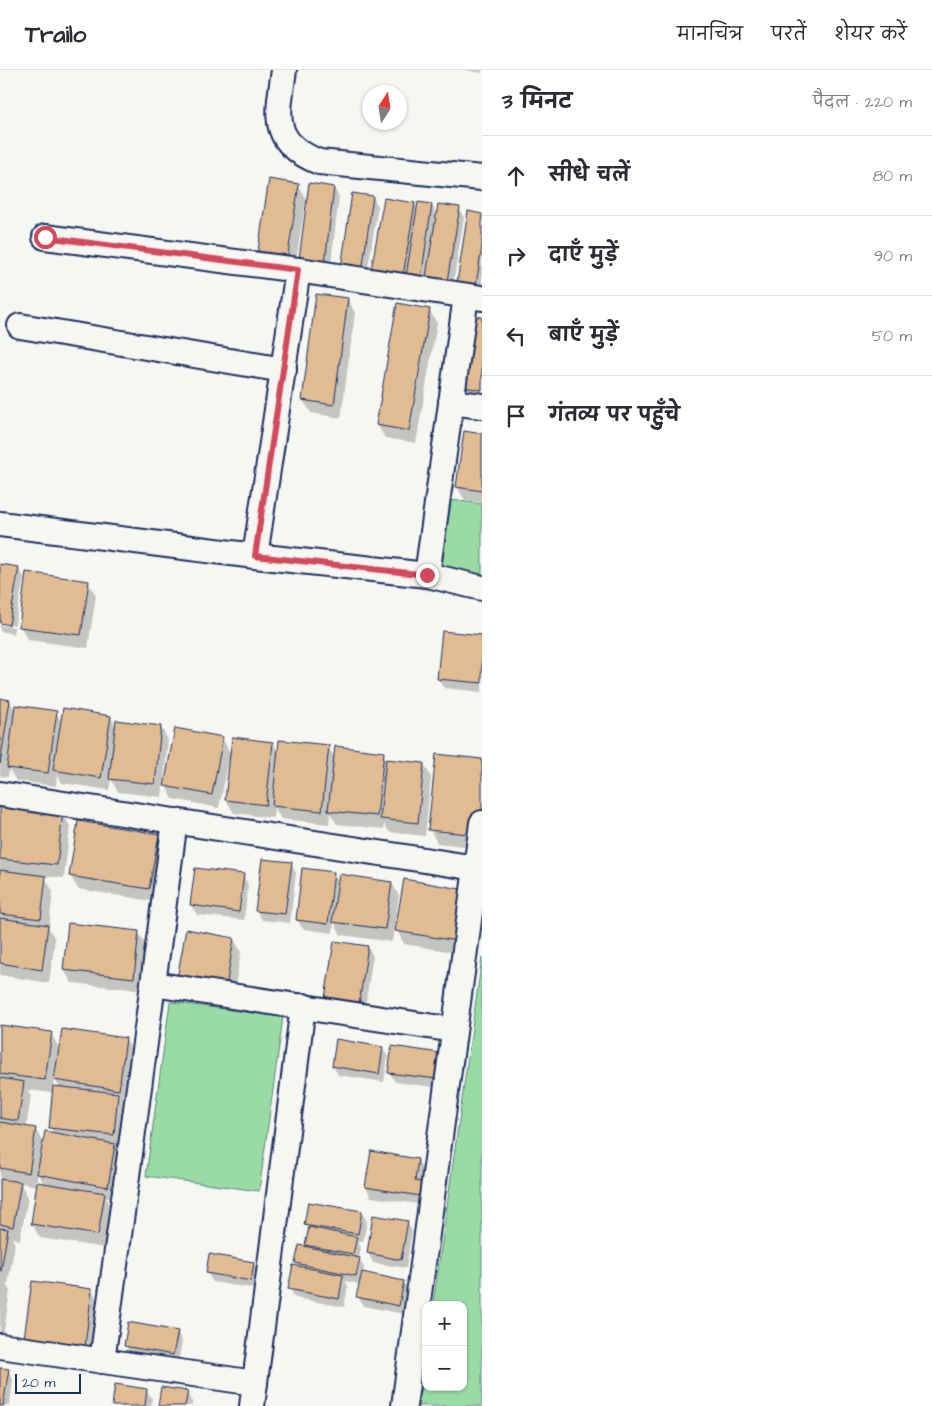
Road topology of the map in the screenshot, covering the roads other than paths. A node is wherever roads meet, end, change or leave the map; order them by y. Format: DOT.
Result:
graph roads {
  1 [pos="284,70"];
  2 [pos="482,178"];
  3 [pos="45,237"];
  4 [pos="298,270"];
  5 [pos="474,297"];
  6 [pos="20,326"];
  7 [pos="284,370"];
  8 [pos="451,402"];
  9 [pos="482,406"];
  10 [pos="0,524"];
  11 [pos="255,556"];
  12 [pos="427,575"];
  13 [pos="482,588"];
  14 [pos="0,794"];
  15 [pos="175,821"];
  16 [pos="482,823"];
  17 [pos="476,868"];
  18 [pos="153,984"];
  19 [pos="303,1006"];
  20 [pos="454,1030"];
  21 [pos="0,1346"];
  22 [pos="102,1361"];
  23 [pos="254,1395"];
  24 [pos="404,1406"];
  1 -- 2 [label="street"];
  3 -- 4 [label="street"];
  4 -- 5 [label="street"];
  4 -- 7 [label="street"];
  5 -- 8 [label="street"];
  6 -- 7 [label="street"];
  7 -- 11 [label="street"];
  8 -- 9 [label="street"];
  8 -- 12 [label="street"];
  10 -- 11 [label="street"];
  11 -- 12 [label="street"];
  12 -- 13 [label="street"];
  14 -- 15 [label="street"];
  15 -- 17 [label="street"];
  15 -- 18 [label="street"];
  16 -- 17 [label="street"];
  17 -- 20 [label="street"];
  18 -- 19 [label="street"];
  18 -- 22 [label="street"];
  19 -- 20 [label="street"];
  19 -- 23 [label="street"];
  20 -- 24 [label="street"];
  21 -- 22 [label="street"];
  22 -- 23 [label="street"];
}
